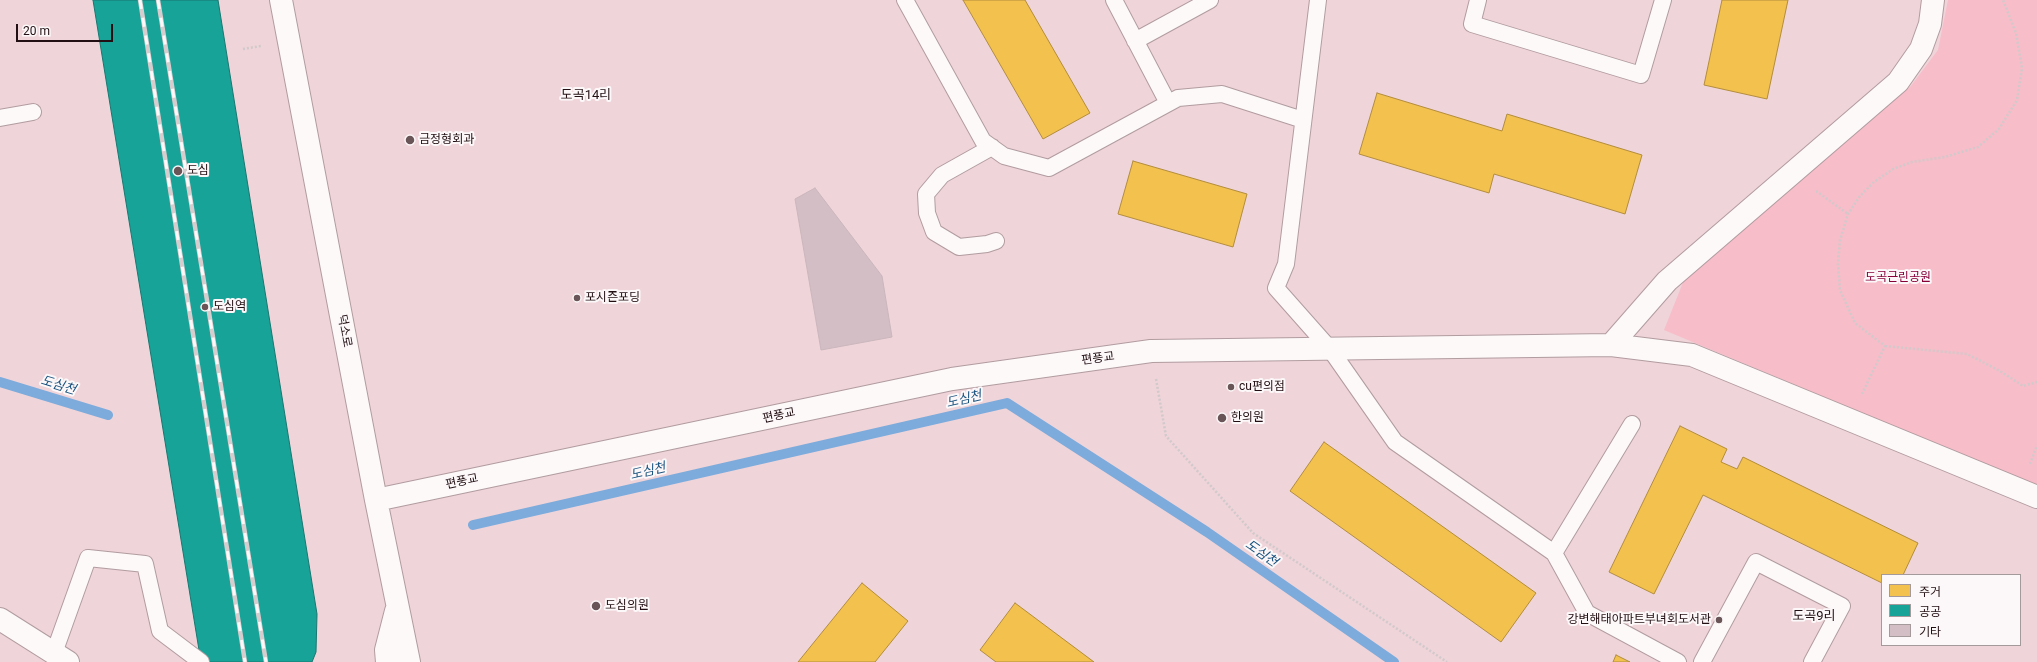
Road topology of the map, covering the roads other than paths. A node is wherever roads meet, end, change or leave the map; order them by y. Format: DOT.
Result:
graph roads {
  1 [pos="281,0"];
  2 [pos="905,0"];
  3 [pos="1114,0"];
  4 [pos="1210,0"];
  5 [pos="1318,0"];
  6 [pos="1478,0"];
  7 [pos="1663,0"];
  8 [pos="1932,0"];
  9 [pos="1135,41"];
  10 [pos="1168,104"];
  11 [pos="33,112"];
  12 [pos="0,118"];
  13 [pos="1303,120"];
  14 [pos="992,147"];
  15 [pos="996,241"];
  16 [pos="1610,345"];
  17 [pos="1330,349"];
  18 [pos="1632,424"];
  19 [pos="2037,497"];
  20 [pos="376,500"];
  21 [pos="1554,553"];
  22 [pos="398,606"];
  23 [pos="0,619"];
  24 [pos="61,657"];
  25 [pos="201,662"];
  26 [pos="387,662"];
  27 [pos="409,662"];
  28 [pos="1678,662"];
  29 [pos="1702,662"];
  30 [pos="1812,662"];
  1 -- 20 [label="street, 덕소로"];
  2 -- 14 [label="lane"];
  3 -- 9 [label="lane"];
  4 -- 9 [label="lane"];
  5 -- 13 [label="lane"];
  6 -- 7 [label="lane"];
  8 -- 16 [label="street"];
  9 -- 10 [label="lane"];
  10 -- 13 [label="lane"];
  10 -- 14 [label="lane"];
  11 -- 12 [label="lane"];
  13 -- 17 [label="lane"];
  14 -- 15 [label="lane"];
  16 -- 17 [label="street, 편풍교"];
  16 -- 19 [label="street, 편풍교"];
  17 -- 20 [label="street, 편풍교"];
  17 -- 21 [label="lane"];
  18 -- 21 [label="lane"];
  20 -- 22 [label="street, 덕소로"];
  21 -- 28 [label="lane"];
  22 -- 26 [label="street"];
  22 -- 27 [label="street, 덕소로"];
  23 -- 24 [label="street"];
  24 -- 25 [label="lane"];
  29 -- 30 [label="lane"];
}
